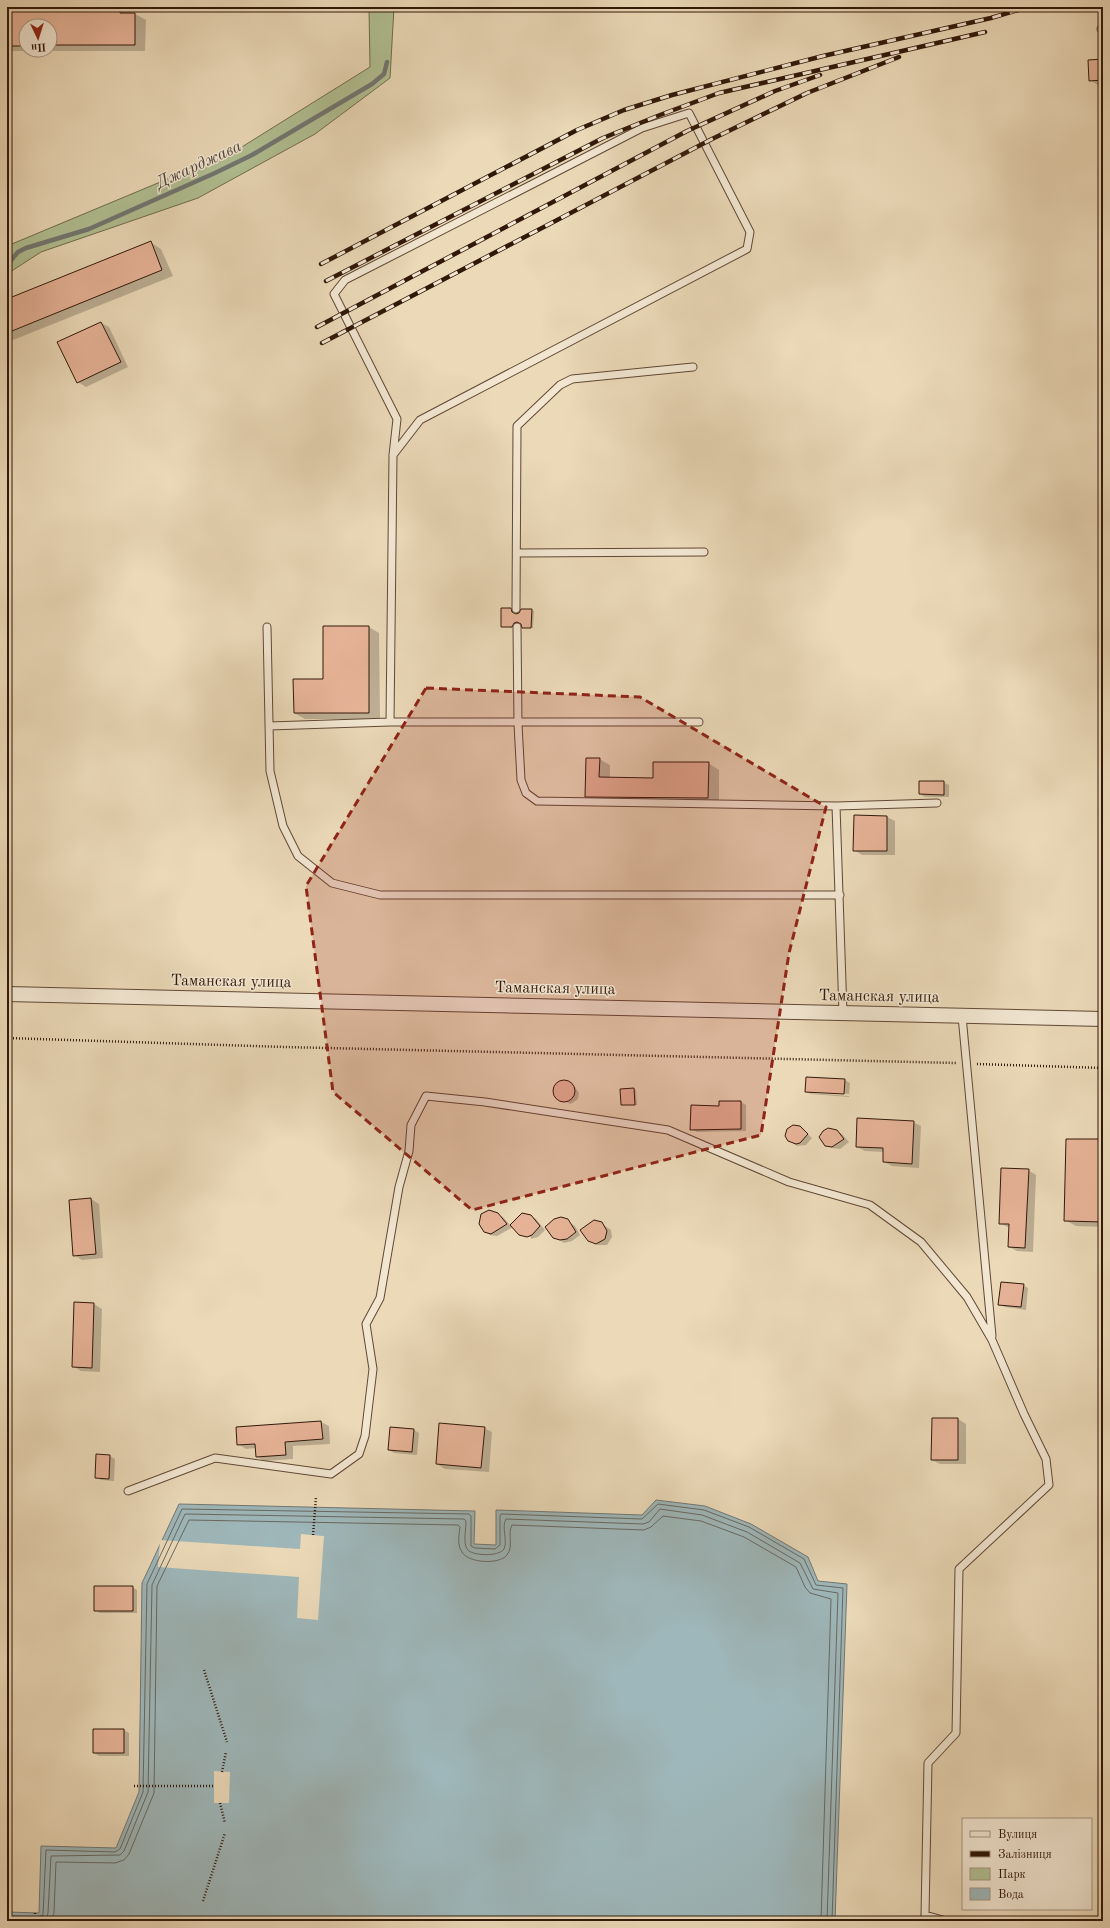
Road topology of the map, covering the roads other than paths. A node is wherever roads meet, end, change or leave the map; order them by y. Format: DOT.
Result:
graph roads {
  1 [pos="693,366"];
  2 [pos="393,454"];
  3 [pos="704,552"];
  4 [pos="517,553"];
  5 [pos="516,608"];
  6 [pos="267,627"];
  7 [pos="517,628"];
  8 [pos="390,722"];
  9 [pos="699,722"];
  10 [pos="518,724"];
  11 [pos="269,726"];
  12 [pos="937,803"];
  13 [pos="836,806"];
  14 [pos="840,895"];
  15 [pos="7,994"];
  16 [pos="843,1012"];
  17 [pos="962,1016"];
  18 [pos="1103,1019"];
  19 [pos="992,1340"];
  20 [pos="128,1491"];
  21 [pos="946,1921"];
  1 -- 4 [label="lane"];
  2 -- 2 [label="lane"];
  2 -- 8 [label="lane"];
  3 -- 4 [label="lane"];
  4 -- 5 [label="lane"];
  6 -- 11 [label="lane"];
  7 -- 10 [label="lane"];
  8 -- 10 [label="lane"];
  8 -- 11 [label="lane"];
  9 -- 10 [label="lane"];
  10 -- 13 [label="lane"];
  11 -- 14 [label="lane"];
  12 -- 13 [label="lane"];
  13 -- 14 [label="lane"];
  14 -- 16 [label="lane"];
  15 -- 16 [label="street, Таманская улица"];
  16 -- 17 [label="street, Таманская улица"];
  17 -- 18 [label="street, Таманская улица"];
  17 -- 19 [label="lane"];
  19 -- 20 [label="lane"];
  19 -- 21 [label="lane"];
}
